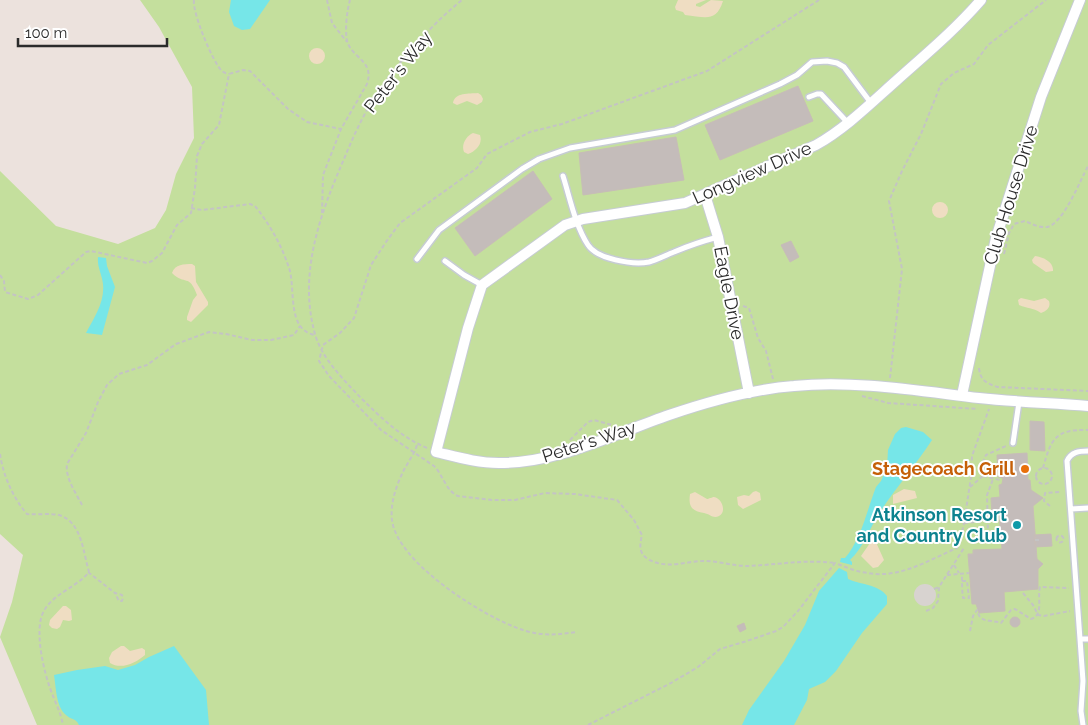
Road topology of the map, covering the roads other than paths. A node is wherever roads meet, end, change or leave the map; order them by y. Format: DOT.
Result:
graph roads {
  1 [pos="981,0"];
  2 [pos="1080,0"];
  3 [pos="809,98"];
  4 [pos="871,104"];
  5 [pos="848,123"];
  6 [pos="563,176"];
  7 [pos="706,195"];
  8 [pos="578,221"];
  9 [pos="718,237"];
  10 [pos="417,258"];
  11 [pos="445,261"];
  12 [pos="482,286"];
  13 [pos="749,393"];
  14 [pos="962,396"];
  15 [pos="1019,401"];
  16 [pos="1088,406"];
  17 [pos="1013,443"];
  18 [pos="1088,451"];
  19 [pos="1088,508"];
  20 [pos="1070,509"];
  21 [pos="1088,639"];
  22 [pos="1080,640"];
  23 [pos="1083,725"];
  1 -- 4 [label="street, Longview Drive"];
  2 -- 14 [label="street, Club House Drive"];
  3 -- 5 [label="lane"];
  4 -- 5 [label="street, Longview Drive"];
  4 -- 10 [label="lane"];
  5 -- 7 [label="street, Longview Drive"];
  6 -- 8 [label="lane"];
  7 -- 8 [label="street, Longview Drive"];
  7 -- 9 [label="street, Eagle Drive"];
  8 -- 9 [label="lane"];
  8 -- 12 [label="street, Longview Drive"];
  9 -- 13 [label="street, Eagle Drive"];
  11 -- 12 [label="lane"];
  12 -- 13 [label="street, Peter's Way"];
  13 -- 14 [label="street, Peter's Way"];
  14 -- 15 [label="street, Peter's Way"];
  15 -- 16 [label="street, Peter's Way"];
  15 -- 17 [label="lane"];
  18 -- 20 [label="lane"];
  19 -- 20 [label="lane"];
  20 -- 22 [label="lane"];
  21 -- 22 [label="lane"];
  22 -- 23 [label="lane"];
}
